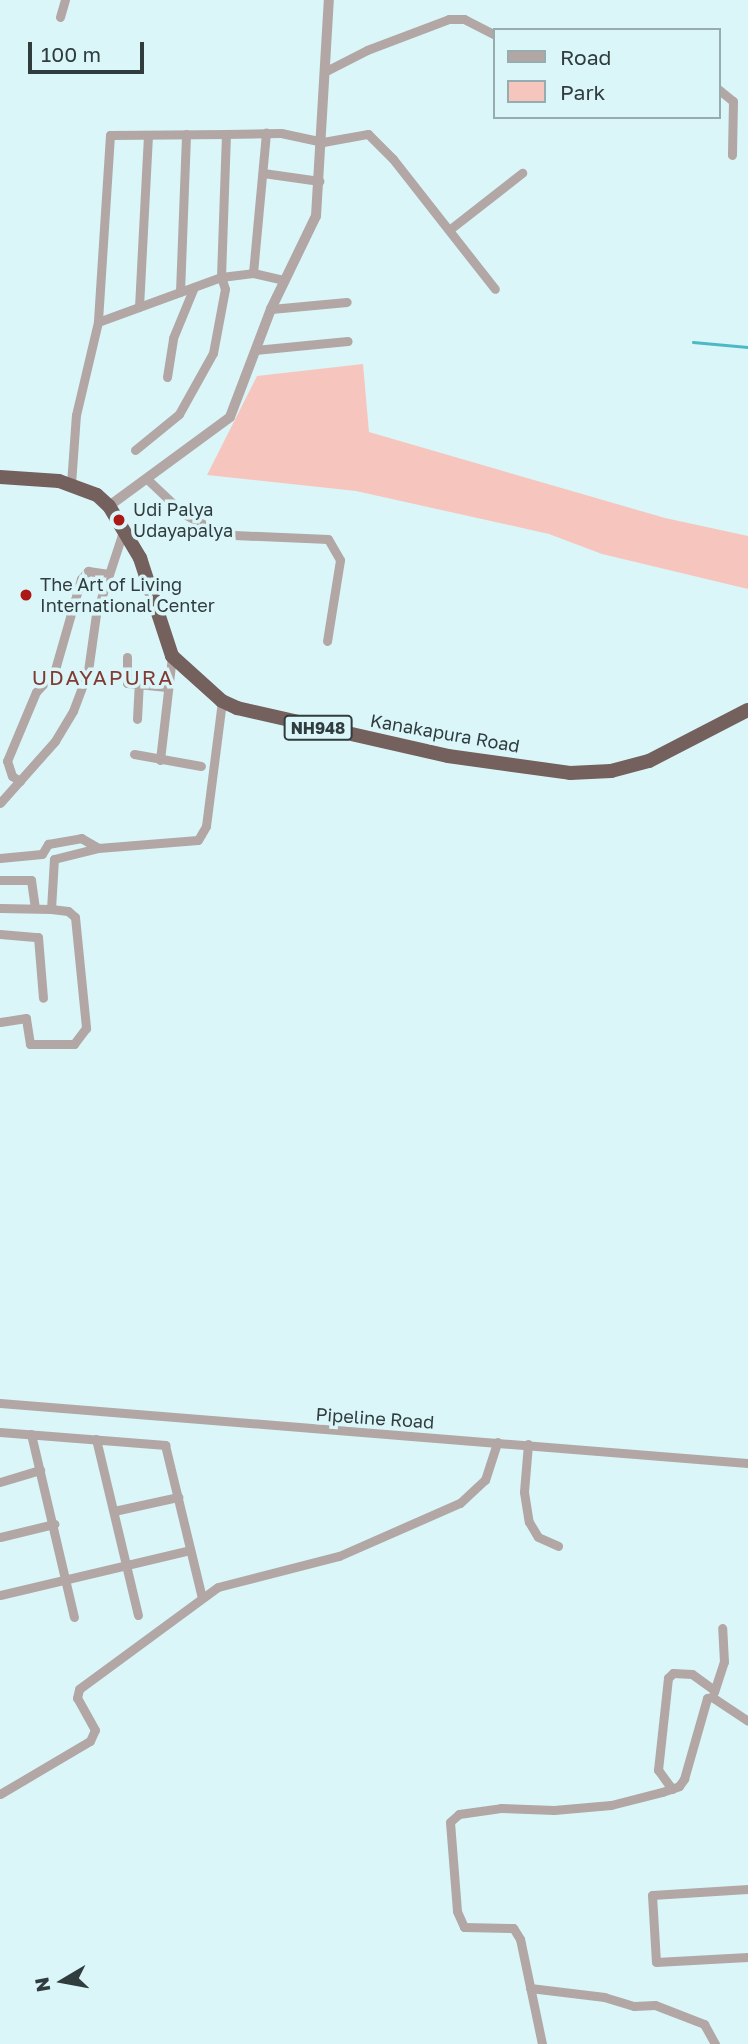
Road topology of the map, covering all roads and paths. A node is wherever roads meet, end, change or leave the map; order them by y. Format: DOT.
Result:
graph roads {
  1 [pos="65,0"];
  2 [pos="329,0"];
  3 [pos="61,17"];
  4 [pos="492,33"];
  5 [pos="328,70"];
  6 [pos="720,90"];
  7 [pos="266,133"];
  8 [pos="186,134"];
  9 [pos="226,134"];
  10 [pos="148,135"];
  11 [pos="323,142"];
  12 [pos="732,155"];
  13 [pos="263,173"];
  14 [pos="522,173"];
  15 [pos="319,181"];
  16 [pos="449,230"];
  17 [pos="253,273"];
  18 [pos="221,277"];
  19 [pos="284,280"];
  20 [pos="194,287"];
  21 [pos="495,289"];
  22 [pos="180,292"];
  23 [pos="347,302"];
  24 [pos="139,307"];
  25 [pos="271,309"];
  26 [pos="98,322"];
  27 [pos="348,341"];
  28 [pos="255,351"];
  29 [pos="167,377"];
  30 [pos="135,450"];
  31 [pos="0,477"];
  32 [pos="147,480"];
  33 [pos="71,484"];
  34 [pos="109,506"];
  35 [pos="124,527"];
  36 [pos="109,574"];
  37 [pos="327,641"];
  38 [pos="172,656"];
  39 [pos="127,657"];
  40 [pos="139,684"];
  41 [pos="167,687"];
  42 [pos="222,701"];
  43 [pos="748,710"];
  44 [pos="137,719"];
  45 [pos="134,754"];
  46 [pos="160,760"];
  47 [pos="201,765"];
  48 [pos="20,781"];
  49 [pos="0,803"];
  50 [pos="98,848"];
  51 [pos="0,858"];
  52 [pos="0,880"];
  53 [pos="0,908"];
  54 [pos="35,908"];
  55 [pos="51,909"];
  56 [pos="0,934"];
  57 [pos="43,998"];
  58 [pos="0,1022"];
  59 [pos="0,1404"];
  60 [pos="0,1432"];
  61 [pos="31,1434"];
  62 [pos="96,1439"];
  63 [pos="497,1442"];
  64 [pos="528,1444"];
  65 [pos="748,1462"];
  66 [pos="40,1470"];
  67 [pos="0,1482"];
  68 [pos="178,1497"];
  69 [pos="114,1511"];
  70 [pos="54,1524"];
  71 [pos="0,1536"];
  72 [pos="558,1546"];
  73 [pos="190,1550"];
  74 [pos="127,1564"];
  75 [pos="67,1580"];
  76 [pos="0,1595"];
  77 [pos="202,1598"];
  78 [pos="138,1615"];
  79 [pos="74,1617"];
  80 [pos="722,1628"];
  81 [pos="713,1694"];
  82 [pos="748,1721"];
  83 [pos="672,1789"];
  84 [pos="0,1794"];
  85 [pos="748,1889"];
  86 [pos="748,1956"];
  87 [pos="530,1988"];
  88 [pos="542,2044"];
  89 [pos="715,2044"];
  1 -- 3 [label="street"];
  2 -- 5 [label="street"];
  4 -- 5 [label="street"];
  5 -- 11 [label="street"];
  6 -- 12 [label="street"];
  7 -- 9 [label="street"];
  7 -- 11 [label="street"];
  7 -- 13 [label="street"];
  8 -- 9 [label="street"];
  8 -- 10 [label="street"];
  8 -- 22 [label="street"];
  9 -- 18 [label="street"];
  10 -- 24 [label="street"];
  10 -- 26 [label="street"];
  11 -- 15 [label="street"];
  11 -- 16 [label="street"];
  13 -- 15 [label="street"];
  13 -- 17 [label="street"];
  14 -- 16 [label="street"];
  15 -- 19 [label="street"];
  16 -- 21 [label="street"];
  17 -- 18 [label="street"];
  17 -- 19 [label="street"];
  18 -- 20 [label="street"];
  18 -- 30 [label="street"];
  19 -- 25 [label="street"];
  20 -- 22 [label="street"];
  20 -- 29 [label="street"];
  22 -- 24 [label="street"];
  23 -- 25 [label="street"];
  24 -- 26 [label="street"];
  25 -- 28 [label="street"];
  26 -- 33 [label="street"];
  27 -- 28 [label="street"];
  28 -- 32 [label="street"];
  31 -- 33 [label="highway, Kanakapura Road / NH948"];
  32 -- 34 [label="street"];
  32 -- 37 [label="street"];
  33 -- 34 [label="highway, Kanakapura Road / NH948"];
  34 -- 35 [label="highway, Kanakapura Road / NH948"];
  35 -- 36 [label="street"];
  35 -- 38 [label="highway, Kanakapura Road / NH948"];
  36 -- 48 [label="street"];
  36 -- 48 [label="street"];
  38 -- 41 [label="street"];
  38 -- 42 [label="highway, Kanakapura Road / NH948"];
  39 -- 40 [label="street"];
  40 -- 41 [label="street"];
  40 -- 44 [label="street"];
  41 -- 46 [label="street"];
  42 -- 43 [label="highway, Kanakapura Road / NH948"];
  42 -- 50 [label="street"];
  45 -- 46 [label="street"];
  46 -- 47 [label="street"];
  48 -- 49 [label="street"];
  50 -- 51 [label="street"];
  50 -- 55 [label="street"];
  52 -- 54 [label="street"];
  53 -- 54 [label="street"];
  54 -- 55 [label="street"];
  55 -- 58 [label="street"];
  56 -- 57 [label="street"];
  59 -- 63 [label="street, Pipeline Road"];
  60 -- 61 [label="street"];
  61 -- 62 [label="street"];
  61 -- 66 [label="street"];
  62 -- 68 [label="street"];
  62 -- 69 [label="street"];
  63 -- 64 [label="street, Pipeline Road"];
  63 -- 77 [label="street"];
  64 -- 65 [label="street, Pipeline Road"];
  64 -- 72 [label="street"];
  66 -- 67 [label="street"];
  66 -- 70 [label="street"];
  68 -- 69 [label="street"];
  68 -- 73 [label="street"];
  69 -- 74 [label="street"];
  70 -- 71 [label="street"];
  70 -- 75 [label="street"];
  73 -- 74 [label="street"];
  73 -- 77 [label="street"];
  74 -- 75 [label="street"];
  74 -- 78 [label="street"];
  75 -- 76 [label="street"];
  75 -- 79 [label="street"];
  77 -- 84 [label="street"];
  80 -- 81 [label="street"];
  81 -- 82 [label="street"];
  81 -- 83 [label="street"];
  81 -- 83 [label="street"];
  83 -- 87 [label="street"];
  85 -- 86 [label="street"];
  87 -- 88 [label="street"];
  87 -- 89 [label="street"];
}
